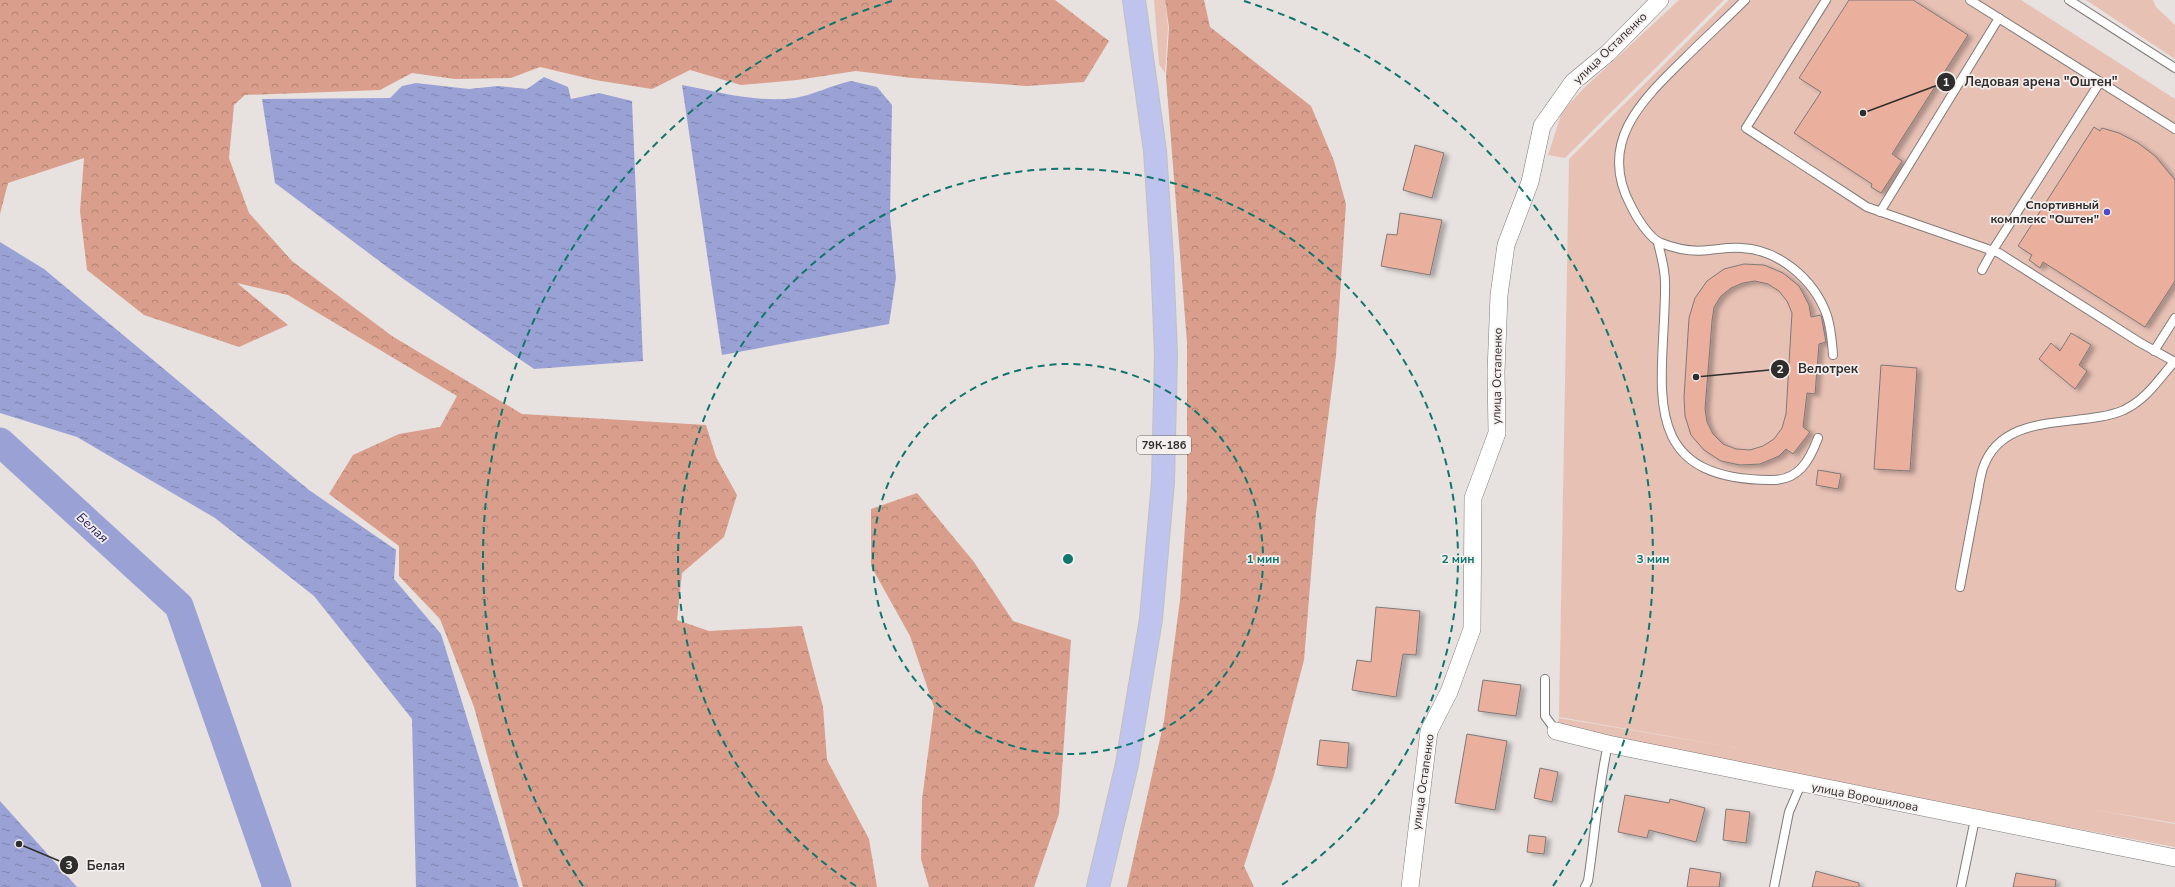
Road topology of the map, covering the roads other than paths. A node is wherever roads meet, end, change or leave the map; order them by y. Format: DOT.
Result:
graph roads {
  1 [pos="1134,0"];
  2 [pos="1660,0"];
  3 [pos="1745,0"];
  4 [pos="1826,0"];
  5 [pos="1970,0"];
  6 [pos="2069,0"];
  7 [pos="1999,18"];
  8 [pos="2175,68"];
  9 [pos="2100,82"];
  10 [pos="2175,129"];
  11 [pos="1880,212"];
  12 [pos="1658,242"];
  13 [pos="1992,250"];
  14 [pos="1982,270"];
  15 [pos="2175,318"];
  16 [pos="2154,351"];
  17 [pos="1833,355"];
  18 [pos="2174,362"];
  19 [pos="1818,438"];
  20 [pos="1960,588"];
  21 [pos="1545,679"];
  22 [pos="1556,731"];
  23 [pos="1608,744"];
  24 [pos="1801,784"];
  25 [pos="1975,819"];
  26 [pos="2175,858"];
  27 [pos="1098,887"];
  28 [pos="1410,887"];
  29 [pos="1585,887"];
  30 [pos="1774,887"];
  31 [pos="1960,887"];
  1 -- 27 [label="main road, 79К-186"];
  2 -- 28 [label="street, улица Остапенко"];
  3 -- 12 [label="lane"];
  4 -- 11 [label="lane"];
  5 -- 7 [label="lane"];
  6 -- 8 [label="lane"];
  7 -- 9 [label="lane"];
  7 -- 11 [label="lane"];
  9 -- 10 [label="lane"];
  9 -- 13 [label="lane"];
  11 -- 13 [label="lane"];
  12 -- 17 [label="lane"];
  12 -- 19 [label="lane"];
  13 -- 14 [label="lane"];
  13 -- 16 [label="lane"];
  15 -- 16 [label="lane"];
  16 -- 18 [label="lane"];
  18 -- 20 [label="lane"];
  21 -- 22 [label="lane"];
  22 -- 23 [label="street, улица Ворошилова"];
  23 -- 24 [label="street, улица Ворошилова"];
  23 -- 29 [label="lane"];
  24 -- 25 [label="street, улица Ворошилова"];
  24 -- 30 [label="lane"];
  25 -- 26 [label="street, улица Ворошилова"];
  25 -- 31 [label="lane"];
}
